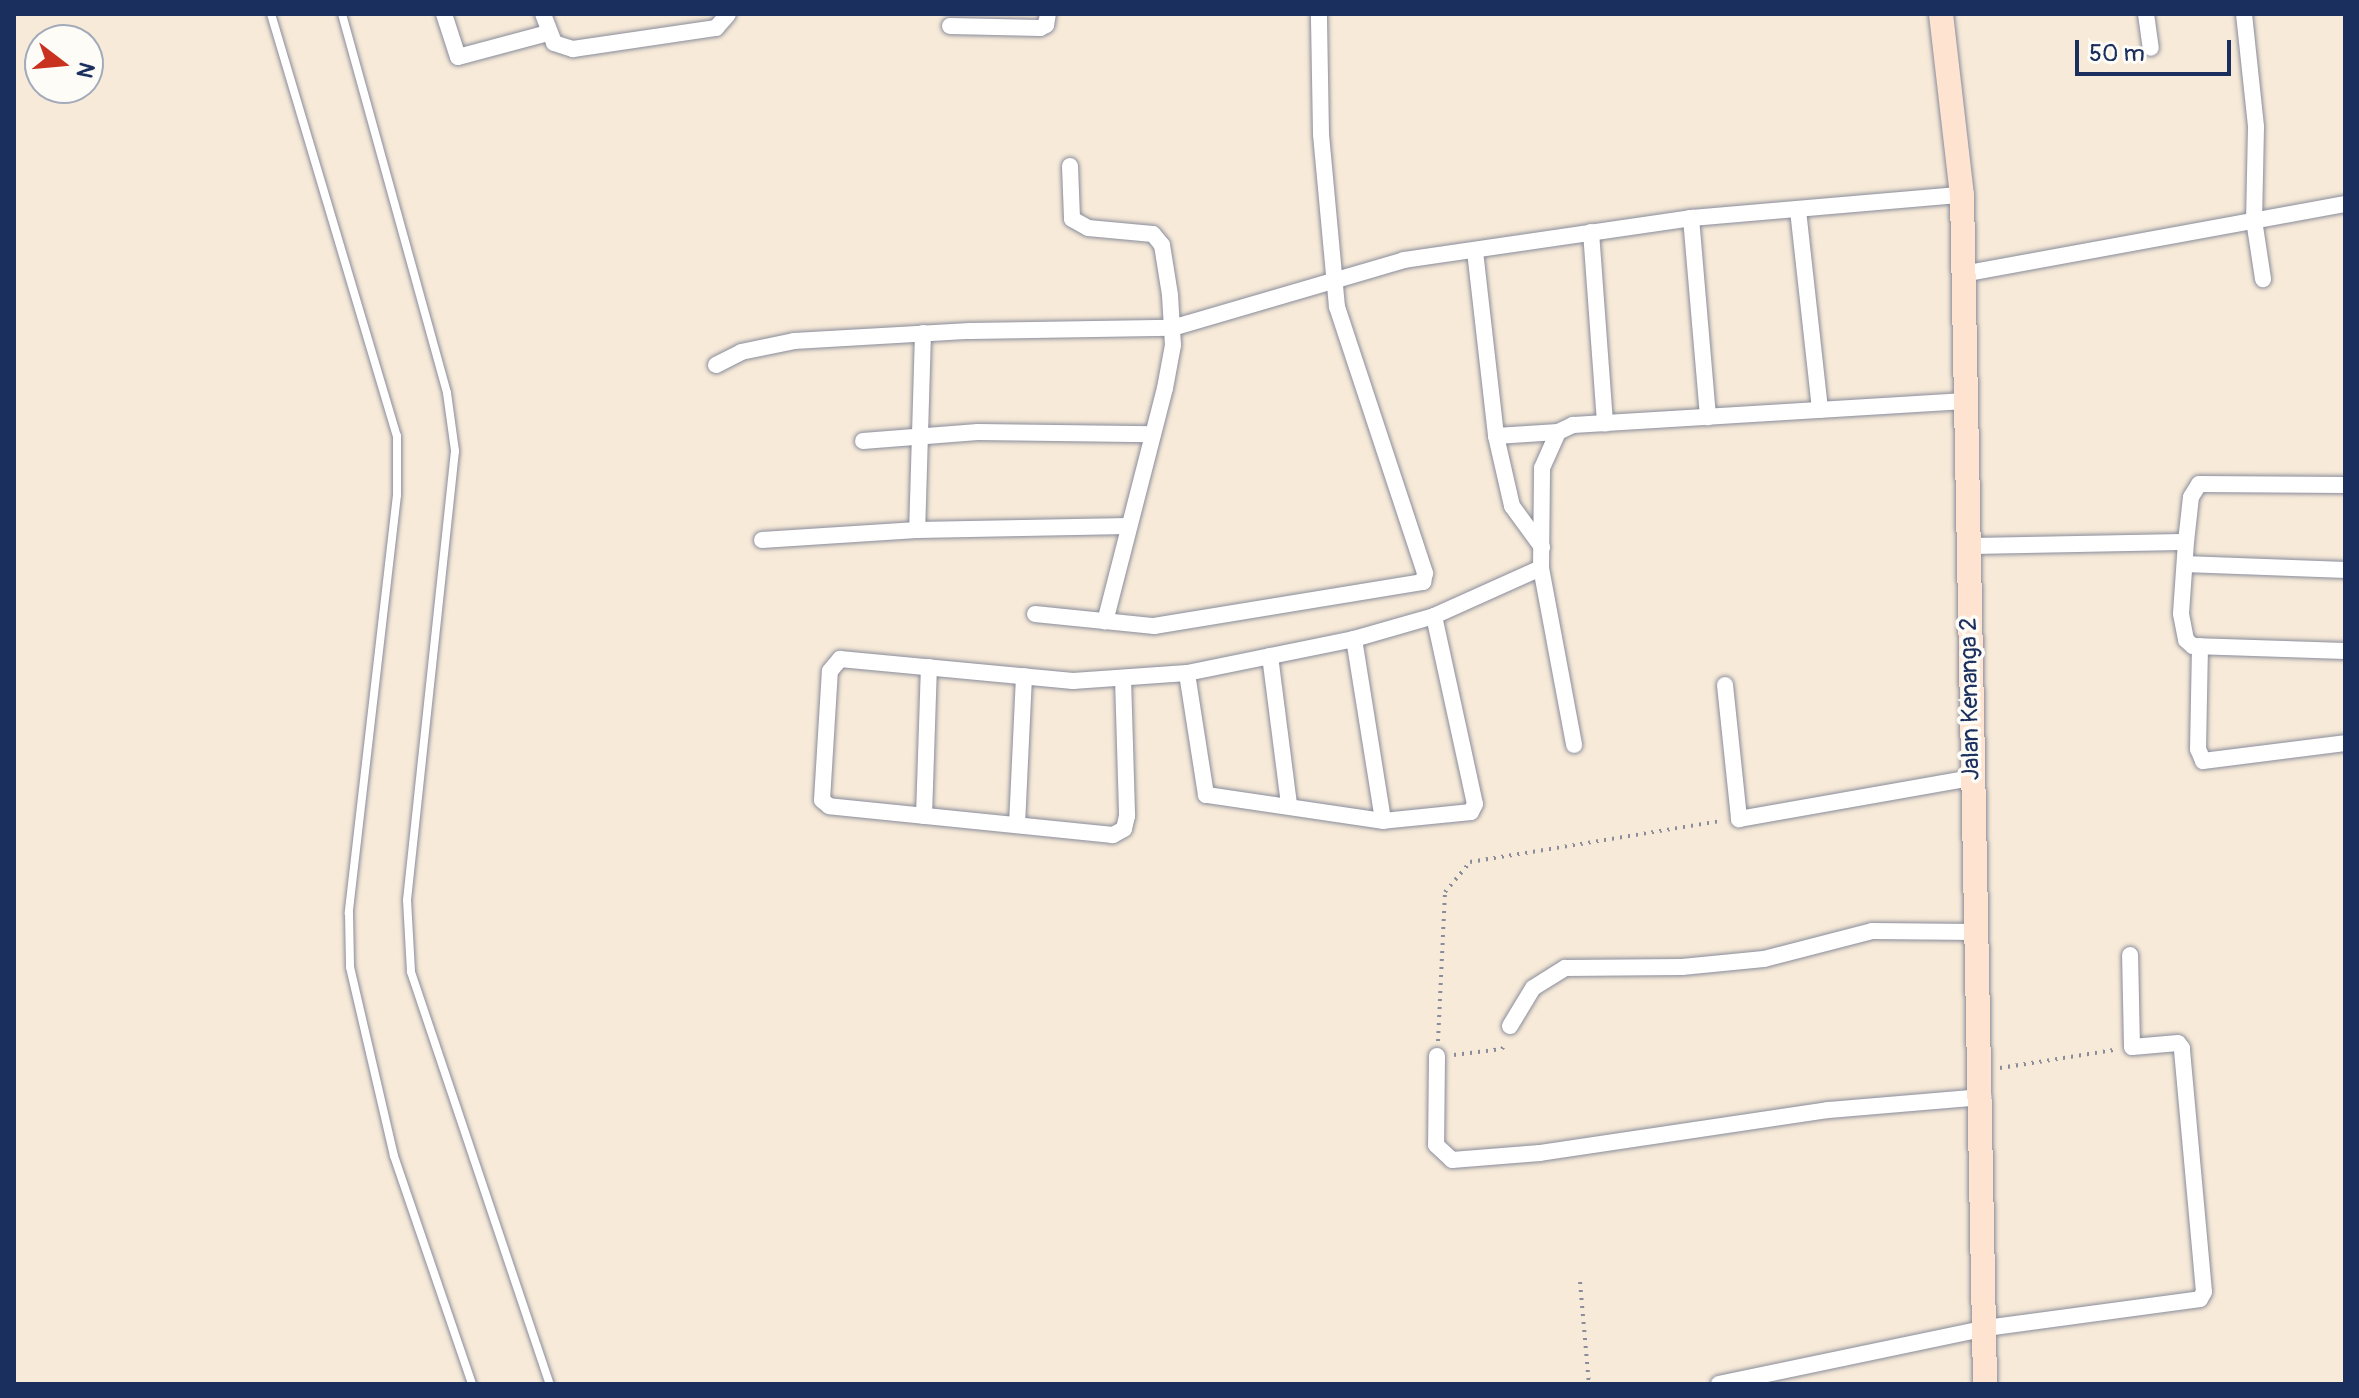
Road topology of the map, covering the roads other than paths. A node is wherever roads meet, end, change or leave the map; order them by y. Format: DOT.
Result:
graph roads {
  1 [pos="271,14"];
  2 [pos="342,14"];
  3 [pos="444,14"];
  4 [pos="543,14"];
  5 [pos="728,14"];
  6 [pos="1048,14"];
  7 [pos="1319,14"];
  8 [pos="1941,14"];
  9 [pos="2146,14"];
  10 [pos="2244,14"];
  11 [pos="950,26"];
  12 [pos="548,33"];
  13 [pos="2151,48"];
  14 [pos="1070,166"];
  15 [pos="1962,195"];
  16 [pos="2345,204"];
  17 [pos="1798,210"];
  18 [pos="1691,218"];
  19 [pos="2254,220"];
  20 [pos="1591,232"];
  21 [pos="1475,251"];
  22 [pos="1963,274"];
  23 [pos="1336,279"];
  24 [pos="2263,279"];
  25 [pos="1172,328"];
  26 [pos="923,333"];
  27 [pos="716,365"];
  28 [pos="1965,401"];
  29 [pos="1820,410"];
  30 [pos="1708,417"];
  31 [pos="1605,423"];
  32 [pos="1558,432"];
  33 [pos="1153,434"];
  34 [pos="1496,436"];
  35 [pos="917,438"];
  36 [pos="863,441"];
  37 [pos="2345,485"];
  38 [pos="1128,526"];
  39 [pos="917,530"];
  40 [pos="762,540"];
  41 [pos="2186,542"];
  42 [pos="1968,546"];
  43 [pos="1542,547"];
  44 [pos="2185,564"];
  45 [pos="1541,568"];
  46 [pos="2345,570"];
  47 [pos="1035,614"];
  48 [pos="1434,616"];
  49 [pos="1105,621"];
  50 [pos="1354,639"];
  51 [pos="2200,646"];
  52 [pos="2345,651"];
  53 [pos="1270,656"];
  54 [pos="929,667"];
  55 [pos="1187,673"];
  56 [pos="1024,676"];
  57 [pos="1123,678"];
  58 [pos="1725,685"];
  59 [pos="2345,743"];
  60 [pos="1574,745"];
  61 [pos="1972,778"];
  62 [pos="1289,805"];
  63 [pos="924,816"];
  64 [pos="1383,821"];
  65 [pos="1017,825"];
  66 [pos="1975,932"];
  67 [pos="2130,955"];
  68 [pos="1510,1026"];
  69 [pos="1437,1056"];
  70 [pos="1983,1097"];
  71 [pos="1986,1328"];
  72 [pos="472,1384"];
  73 [pos="550,1384"];
  74 [pos="1719,1384"];
  75 [pos="1985,1384"];
  1 -- 72 [label="lane"];
  2 -- 73 [label="lane"];
  3 -- 12 [label="street"];
  4 -- 12 [label="street"];
  5 -- 12 [label="street"];
  6 -- 11 [label="street"];
  7 -- 23 [label="street"];
  8 -- 15 [label="main road, Jalan Kenanga 2"];
  9 -- 13 [label="street"];
  10 -- 19 [label="street"];
  14 -- 25 [label="street"];
  15 -- 17 [label="street"];
  15 -- 22 [label="main road, Jalan Kenanga 2"];
  16 -- 19 [label="street"];
  17 -- 18 [label="street"];
  17 -- 29 [label="street"];
  18 -- 20 [label="street"];
  18 -- 30 [label="street"];
  19 -- 22 [label="street"];
  19 -- 24 [label="street"];
  20 -- 21 [label="street"];
  20 -- 31 [label="street"];
  21 -- 23 [label="street"];
  21 -- 34 [label="street"];
  22 -- 28 [label="main road, Jalan Kenanga 2"];
  23 -- 25 [label="street"];
  23 -- 49 [label="street"];
  25 -- 26 [label="street"];
  25 -- 33 [label="street"];
  26 -- 27 [label="street"];
  26 -- 35 [label="street"];
  28 -- 29 [label="street"];
  28 -- 42 [label="main road, Jalan Kenanga 2"];
  29 -- 30 [label="street"];
  30 -- 31 [label="street"];
  31 -- 32 [label="street"];
  32 -- 34 [label="street"];
  32 -- 43 [label="street"];
  33 -- 35 [label="street"];
  33 -- 38 [label="street"];
  34 -- 43 [label="street"];
  35 -- 36 [label="street"];
  35 -- 39 [label="street"];
  37 -- 41 [label="street"];
  38 -- 39 [label="street"];
  38 -- 49 [label="street"];
  39 -- 40 [label="street"];
  41 -- 42 [label="street"];
  41 -- 44 [label="street"];
  42 -- 61 [label="main road, Jalan Kenanga 2"];
  43 -- 45 [label="street"];
  44 -- 46 [label="street"];
  44 -- 51 [label="street"];
  45 -- 48 [label="street"];
  45 -- 60 [label="street"];
  47 -- 49 [label="street"];
  48 -- 50 [label="street"];
  48 -- 64 [label="street"];
  50 -- 53 [label="street"];
  50 -- 64 [label="street"];
  51 -- 52 [label="street"];
  51 -- 59 [label="street"];
  53 -- 55 [label="street"];
  53 -- 62 [label="street"];
  54 -- 56 [label="street"];
  54 -- 63 [label="street"];
  54 -- 63 [label="street"];
  55 -- 57 [label="street"];
  55 -- 62 [label="street"];
  56 -- 57 [label="street"];
  56 -- 65 [label="street"];
  57 -- 65 [label="street"];
  58 -- 61 [label="street"];
  61 -- 66 [label="main road, Jalan Kenanga 2"];
  62 -- 64 [label="street"];
  63 -- 65 [label="street"];
  66 -- 68 [label="street"];
  66 -- 70 [label="main road, Jalan Kenanga 2"];
  67 -- 71 [label="street"];
  69 -- 70 [label="street"];
  70 -- 71 [label="main road, Jalan Kenanga 2"];
  71 -- 74 [label="street"];
  71 -- 75 [label="main road, Jalan Kenanga 2"];
}
